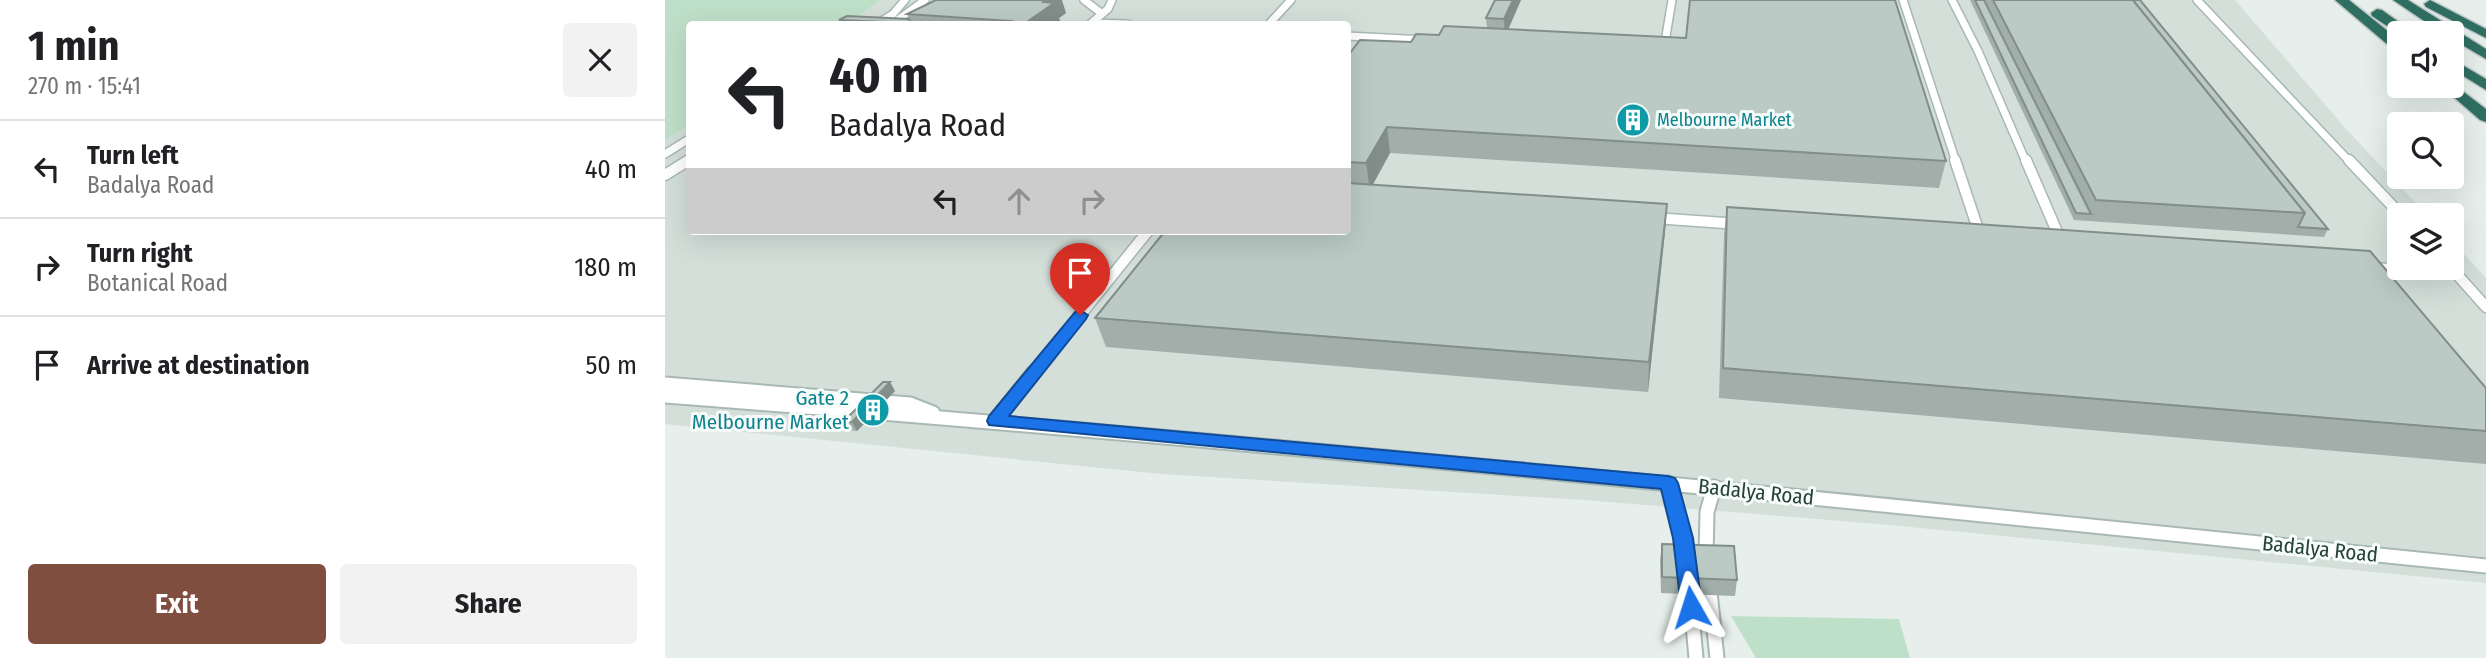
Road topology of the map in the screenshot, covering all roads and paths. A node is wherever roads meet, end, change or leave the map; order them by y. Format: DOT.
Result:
graph roads {
  1 [pos="905,0"];
  2 [pos="925,0"];
  3 [pos="1084,0"];
  4 [pos="1112,0"];
  5 [pos="1291,0"];
  6 [pos="1672,0"];
  7 [pos="1903,0"];
  8 [pos="1952,0"];
  9 [pos="2197,0"];
  10 [pos="2341,0"];
  11 [pos="2357,0"];
  12 [pos="2399,0"];
  13 [pos="2422,0"];
  14 [pos="1101,13"];
  15 [pos="882,21"];
  16 [pos="896,21"];
  17 [pos="1094,21"];
  18 [pos="1272,21"];
  19 [pos="2389,21"];
  20 [pos="2486,34"];
  21 [pos="1351,36"];
  22 [pos="2387,37"];
  23 [pos="1429,40"];
  24 [pos="1655,51"];
  25 [pos="2486,55"];
  26 [pos="2464,71"];
  27 [pos="2486,86"];
  28 [pos="2463,98"];
  29 [pos="2486,117"];
  30 [pos="686,141"];
  31 [pos="665,154"];
  32 [pos="686,162"];
  33 [pos="665,175"];
  34 [pos="2390,203"];
  35 [pos="1643,217"];
  36 [pos="1753,225"];
  37 [pos="1145,235"];
  38 [pos="1968,240"];
  39 [pos="1982,241"];
  40 [pos="1995,242"];
  41 [pos="2050,245"];
  42 [pos="2064,246"];
  43 [pos="2077,247"];
  44 [pos="2361,267"];
  45 [pos="2387,268"];
  46 [pos="2462,280"];
  47 [pos="2486,307"];
  48 [pos="665,384"];
  49 [pos="665,396"];
  50 [pos="941,417"];
  51 [pos="995,421"];
  52 [pos="1668,483"];
  53 [pos="1714,487"];
  54 [pos="2486,566"];
  55 [pos="1696,658"];
  56 [pos="1717,658"];
  1 -- 15 [label="lane"];
  2 -- 16 [label="lane"];
  3 -- 14 [label="lane"];
  4 -- 14 [label="lane"];
  5 -- 18 [label="lane"];
  6 -- 24 [label="lane"];
  7 -- 39 [label="lane"];
  8 -- 42 [label="lane"];
  9 -- 34 [label="lane"];
  10 -- 22 [label="highway"];
  11 -- 19 [label="highway"];
  12 -- 25 [label="highway"];
  13 -- 20 [label="highway"];
  14 -- 17 [label="lane"];
  21 -- 23 [label="lane"];
  26 -- 27 [label="highway"];
  28 -- 29 [label="highway"];
  30 -- 31 [label="lane"];
  32 -- 33 [label="lane"];
  35 -- 36 [label="lane"];
  37 -- 51 [label="lane"];
  38 -- 39 [label="lane"];
  39 -- 40 [label="lane"];
  41 -- 42 [label="lane"];
  42 -- 43 [label="lane"];
  44 -- 45 [label="lane"];
  46 -- 47 [label="lane"];
  48 -- 50 [label="lane, Badalya Road"];
  49 -- 50 [label="lane, Badalya Road"];
  50 -- 51 [label="lane, Badalya Road"];
  51 -- 52 [label="lane, Badalya Road"];
  52 -- 53 [label="lane, Badalya Road"];
  52 -- 55 [label="lane"];
  53 -- 54 [label="lane, Badalya Road"];
  53 -- 56 [label="lane"];
}
